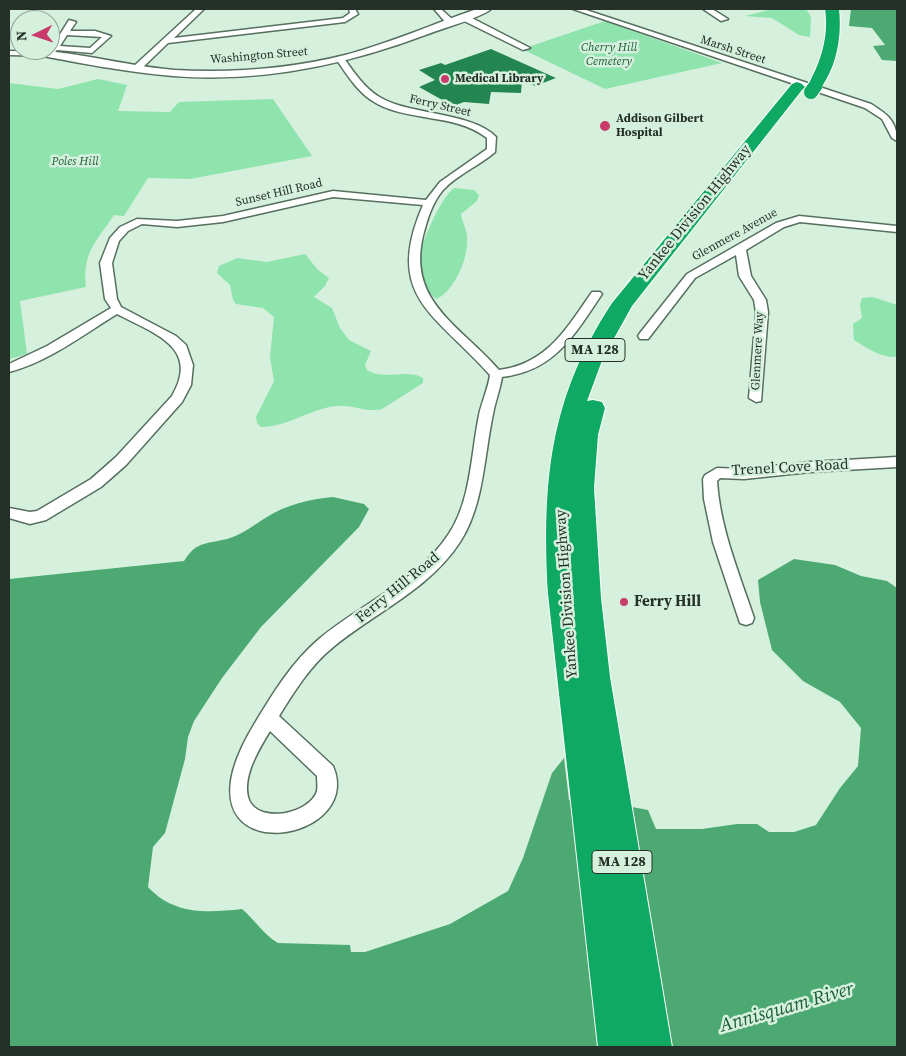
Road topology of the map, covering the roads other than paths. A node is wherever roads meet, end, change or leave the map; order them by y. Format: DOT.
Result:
graph roads {
  1 [pos="200,9"];
  2 [pos="352,9"];
  3 [pos="437,9"];
  4 [pos="486,9"];
  5 [pos="577,9"];
  6 [pos="707,9"];
  7 [pos="819,9"];
  8 [pos="832,9"];
  9 [pos="463,17"];
  10 [pos="724,19"];
  11 [pos="72,22"];
  12 [pos="450,22"];
  13 [pos="66,33"];
  14 [pos="167,41"];
  15 [pos="60,42"];
  16 [pos="526,48"];
  17 [pos="60,51"];
  18 [pos="60,52"];
  19 [pos="340,59"];
  20 [pos="137,68"];
  21 [pos="806,86"];
  22 [pos="881,113"];
  23 [pos="897,113"];
  24 [pos="897,138"];
  25 [pos="429,203"];
  26 [pos="897,229"];
  27 [pos="740,249"];
  28 [pos="596,294"];
  29 [pos="117,310"];
  30 [pos="644,336"];
  31 [pos="9,368"];
  32 [pos="496,374"];
  33 [pos="756,398"];
  34 [pos="897,462"];
  35 [pos="9,513"];
  36 [pos="746,618"];
  37 [pos="583,677"];
  38 [pos="268,718"];
  39 [pos="619,1047"];
  40 [pos="651,1047"];
  1 -- 14 [label="street"];
  2 -- 14 [label="street"];
  3 -- 12 [label="street"];
  4 -- 9 [label="main road, Washington Street"];
  5 -- 22 [label="street, Marsh Street"];
  6 -- 10 [label="street"];
  7 -- 21 [label="highway, Yankee Division Highway / MA 128"];
  8 -- 21 [label="highway, Yankee Division Highway / MA 128"];
  9 -- 12 [label="main road, Washington Street"];
  9 -- 16 [label="street"];
  11 -- 13 [label="street"];
  12 -- 19 [label="main road, Washington Street"];
  13 -- 15 [label="street"];
  13 -- 17 [label="street"];
  14 -- 20 [label="street"];
  18 -- 20 [label="main road, Washington Street"];
  19 -- 20 [label="main road, Washington Street"];
  19 -- 25 [label="street, Ferry Street"];
  21 -- 37 [label="highway, Yankee Division Highway / MA 128"];
  22 -- 23 [label="street"];
  22 -- 24 [label="street"];
  25 -- 29 [label="street, Sunset Hill Road"];
  25 -- 32 [label="street, Ferry Street"];
  26 -- 27 [label="street, Glenmere Avenue"];
  27 -- 30 [label="street, Glenmere Avenue"];
  27 -- 33 [label="street, Glenmere Way"];
  28 -- 32 [label="street"];
  29 -- 31 [label="street"];
  29 -- 35 [label="street"];
  32 -- 38 [label="street, Ferry Hill Road"];
  34 -- 36 [label="street, Trenel Cove Road"];
  37 -- 39 [label="highway, Yankee Division Highway / MA 128"];
  37 -- 40 [label="highway, Yankee Division Highway / MA 128"];
  38 -- 38 [label="street, Ferry Hill Road"];
}
